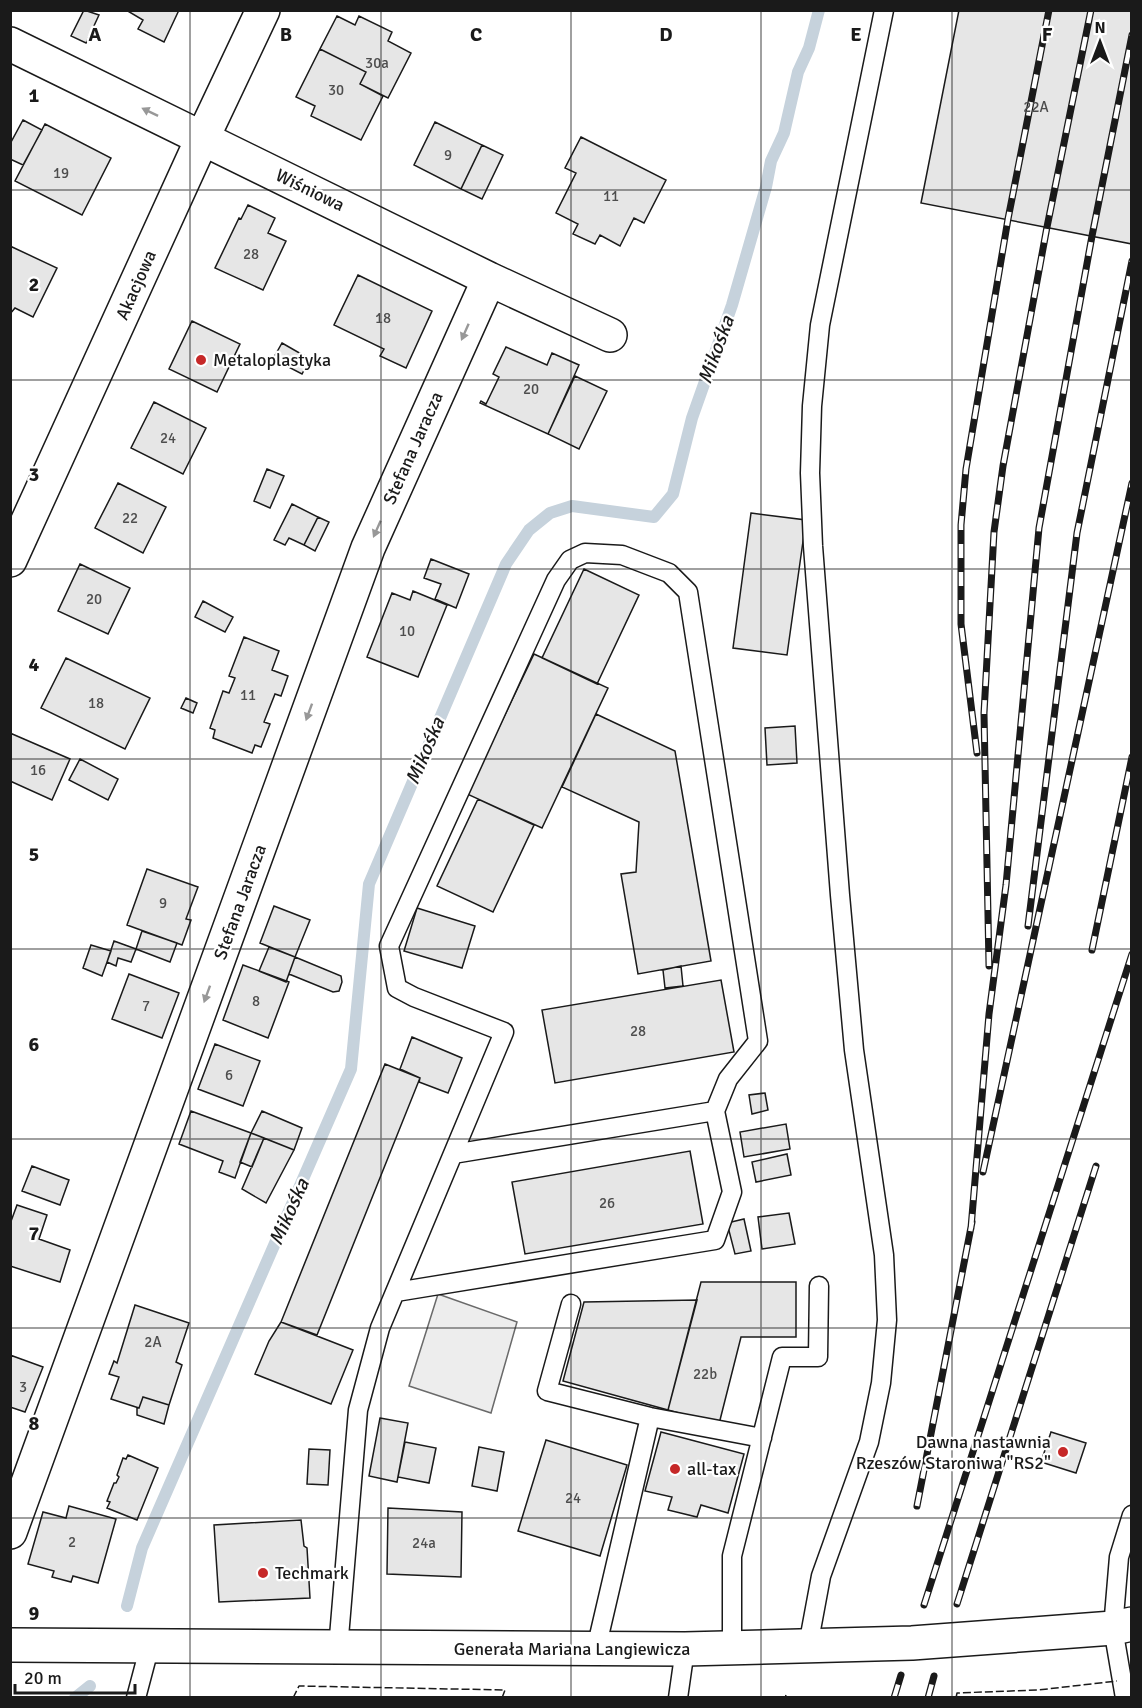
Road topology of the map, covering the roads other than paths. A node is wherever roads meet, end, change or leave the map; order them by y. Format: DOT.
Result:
graph roads {
  1 [pos="263,10"];
  2 [pos="884,10"];
  3 [pos="10,44"];
  4 [pos="203,137"];
  5 [pos="489,279"];
  6 [pos="610,335"];
  7 [pos="10,560"];
  8 [pos="715,1111"];
  9 [pos="453,1154"];
  10 [pos="819,1286"];
  11 [pos="396,1292"];
  12 [pos="571,1304"];
  13 [pos="650,1417"];
  14 [pos="762,1438"];
  15 [pos="1131,1515"];
  16 [pos="10,1532"];
  17 [pos="1122,1626"];
  18 [pos="10,1645"];
  19 [pos="150,1645"];
  20 [pos="808,1646"];
  21 [pos="732,1648"];
  22 [pos="338,1649"];
  23 [pos="596,1649"];
  24 [pos="685,1649"];
  25 [pos="136,1698"];
  26 [pos="678,1698"];
  27 [pos="1125,1698"];
  1 -- 4 [label="street, Akacjowa"];
  2 -- 20 [label="lane"];
  4 -- 3 [label="street, Wiśniowa, one-way"];
  4 -- 5 [label="street, Wiśniowa"];
  4 -- 7 [label="street, Akacjowa"];
  5 -- 6 [label="street, Wiśniowa"];
  5 -- 16 [label="street, Stefana Jaracza, one-way"];
  8 -- 9 [label="lane"];
  8 -- 9 [label="lane"];
  8 -- 11 [label="lane"];
  9 -- 11 [label="lane"];
  10 -- 14 [label="lane"];
  11 -- 22 [label="lane"];
  12 -- 13 [label="lane"];
  13 -- 14 [label="lane"];
  13 -- 23 [label="lane"];
  14 -- 21 [label="lane"];
  15 -- 17 [label="lane"];
  17 -- 20 [label="street, Generała Mariana Langiewicza"];
  17 -- 27 [label="lane"];
  18 -- 19 [label="street, Generała Mariana Langiewicza"];
  19 -- 22 [label="street, Generała Mariana Langiewicza"];
  19 -- 25 [label="lane"];
  20 -- 21 [label="street, Generała Mariana Langiewicza"];
  21 -- 24 [label="street, Generała Mariana Langiewicza"];
  22 -- 23 [label="street, Generała Mariana Langiewicza"];
  23 -- 24 [label="street, Generała Mariana Langiewicza"];
  24 -- 26 [label="lane"];
}
